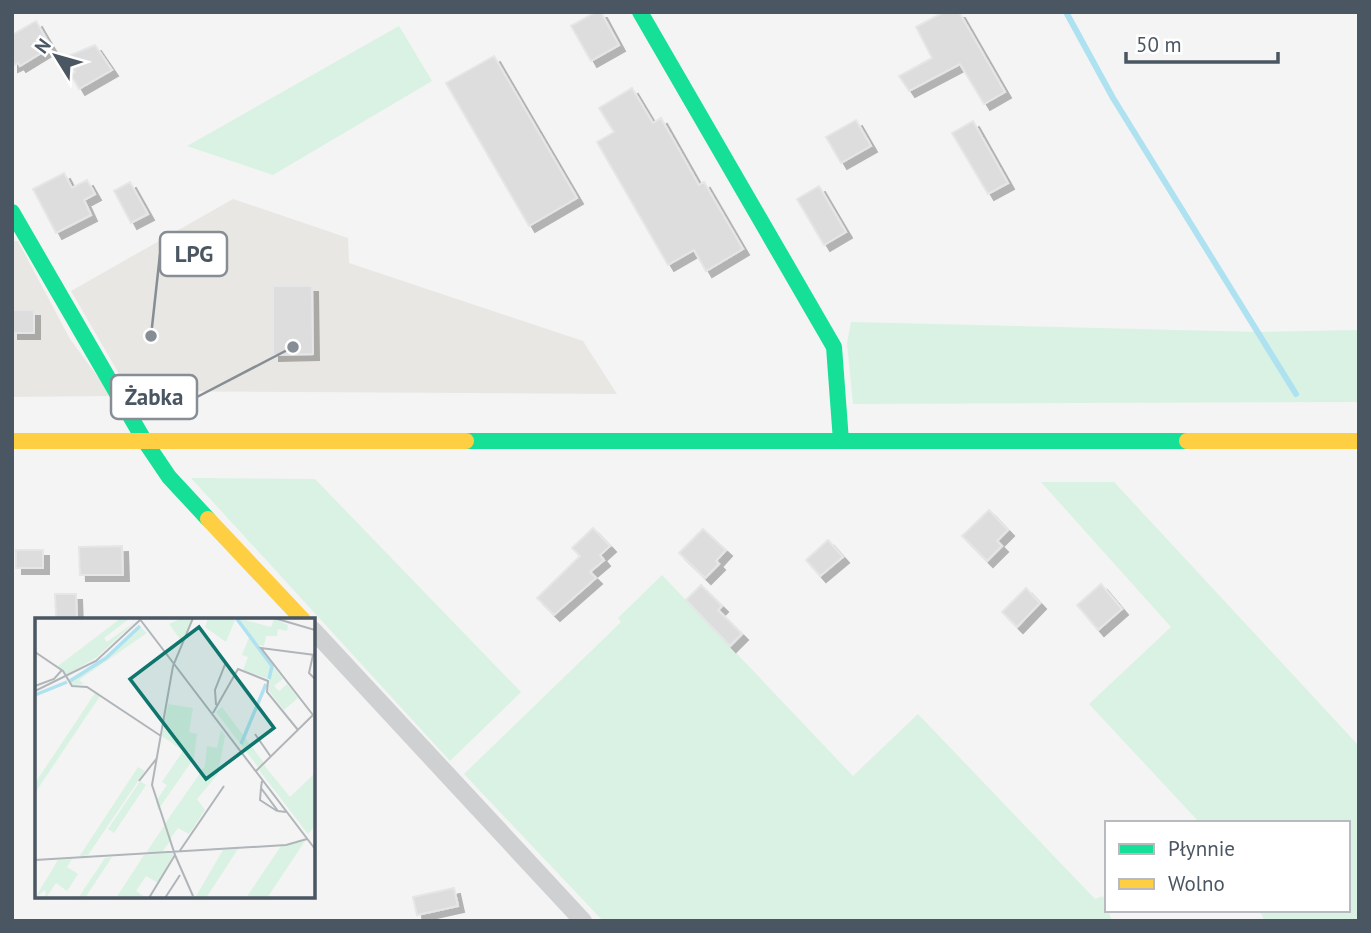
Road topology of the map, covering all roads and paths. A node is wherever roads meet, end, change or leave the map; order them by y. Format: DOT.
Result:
graph roads {
  1 [pos="640,12"];
  2 [pos="12,212"];
  3 [pos="144,440"];
  4 [pos="12,441"];
  5 [pos="841,441"];
  6 [pos="1359,441"];
  7 [pos="301,618"];
  8 [pos="315,633"];
  9 [pos="583,921"];
  1 -- 5 [label="main road"];
  2 -- 3 [label="main road"];
  3 -- 4 [label="main road"];
  3 -- 5 [label="main road"];
  3 -- 7 [label="main road"];
  5 -- 6 [label="main road"];
  8 -- 9 [label="street"];
}
